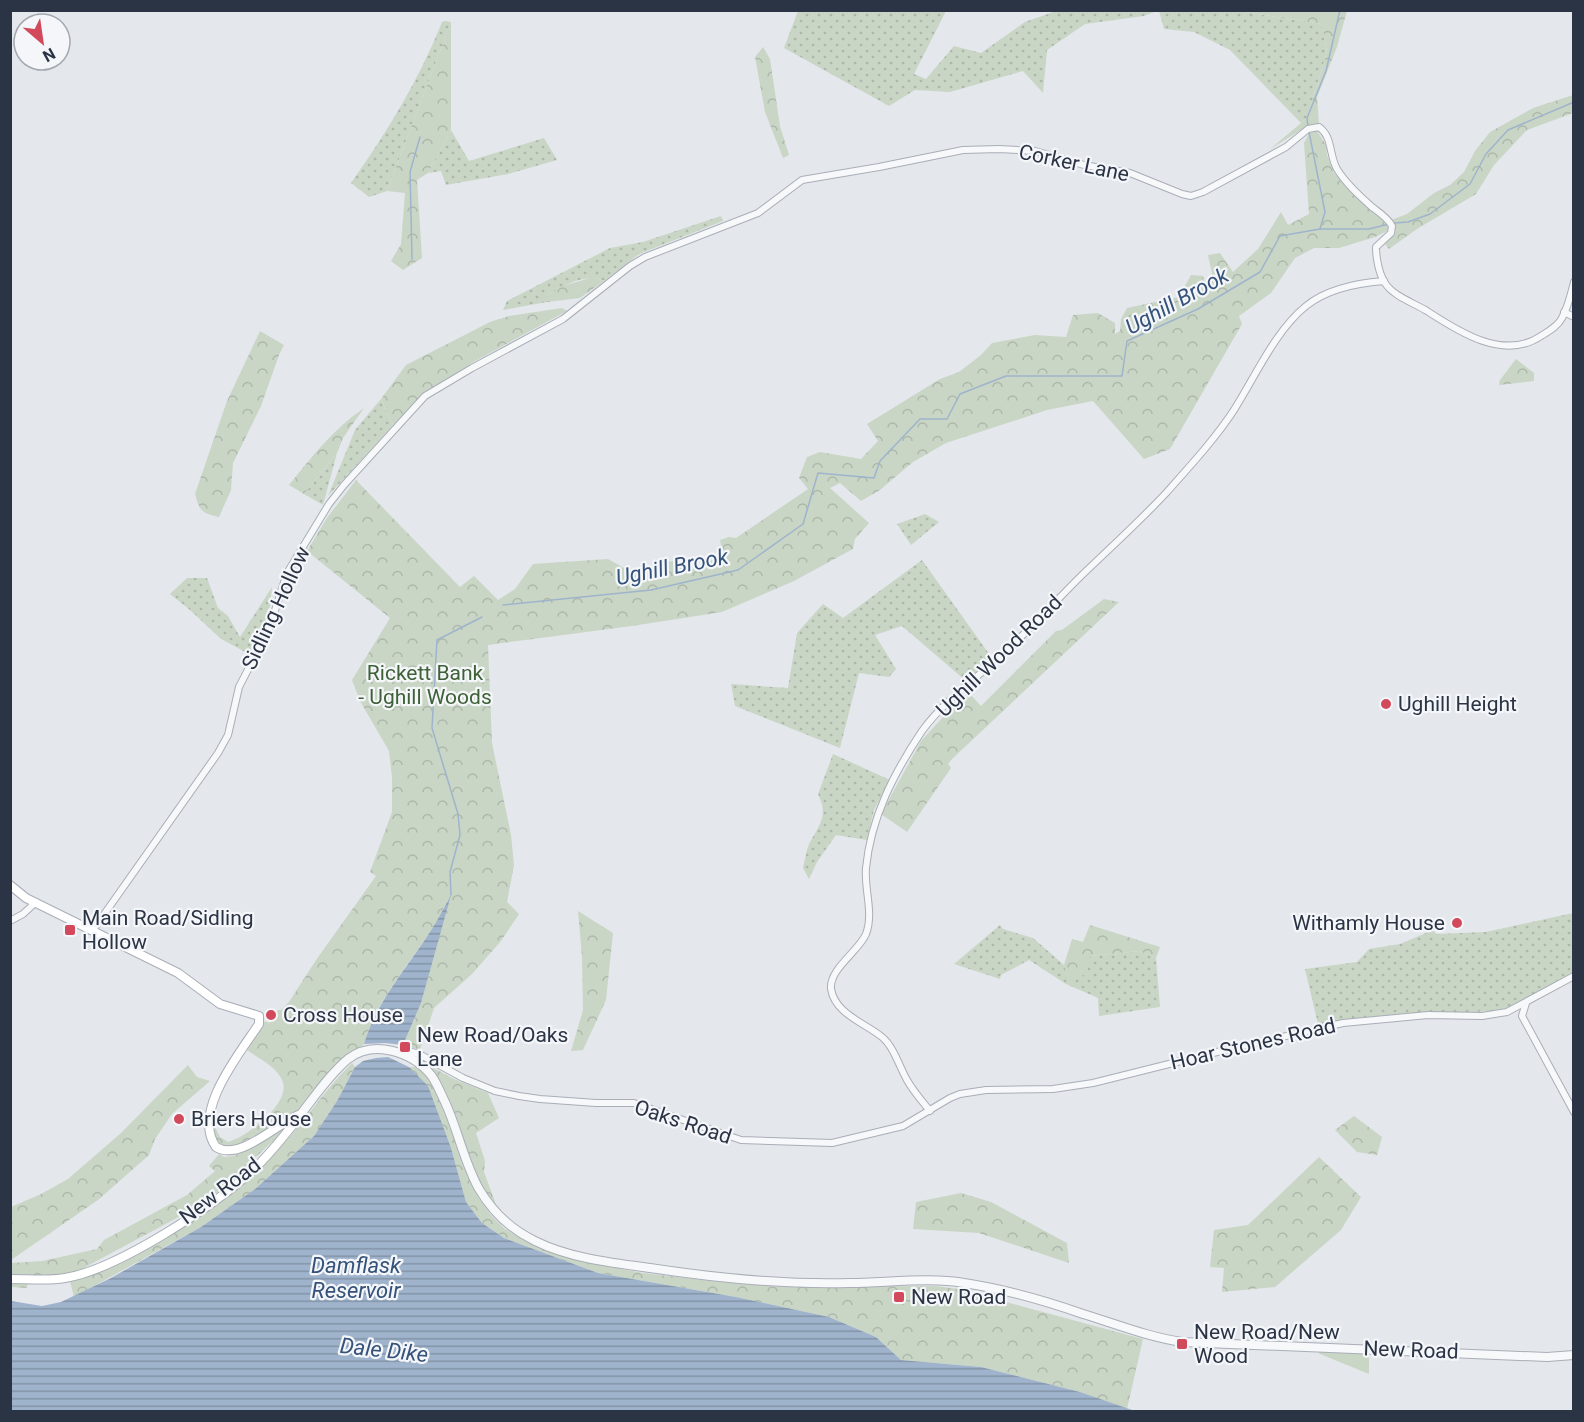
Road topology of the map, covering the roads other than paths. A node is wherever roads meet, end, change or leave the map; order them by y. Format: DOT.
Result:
graph roads {
  1 [pos="1384,281"];
  2 [pos="1574,282"];
  3 [pos="583,302"];
  4 [pos="1564,312"];
  5 [pos="1574,317"];
  6 [pos="10,885"];
  7 [pos="36,902"];
  8 [pos="10,921"];
  9 [pos="93,930"];
  10 [pos="1574,976"];
  11 [pos="1526,1003"];
  12 [pos="1510,1011"];
  13 [pos="1522,1017"];
  14 [pos="405,1055"];
  15 [pos="930,1111"];
  16 [pos="1574,1112"];
  17 [pos="301,1114"];
  18 [pos="10,1279"];
  19 [pos="1574,1355"];
  1 -- 3 [label="street, Corker Lane"];
  1 -- 4 [label="street"];
  1 -- 15 [label="street, Ughill Wood Road"];
  2 -- 4 [label="street"];
  3 -- 9 [label="street, Sidling Hollow"];
  4 -- 5 [label="street"];
  6 -- 7 [label="main road"];
  7 -- 8 [label="street"];
  7 -- 9 [label="main road"];
  9 -- 17 [label="main road"];
  10 -- 11 [label="street, Hoar Stones Road"];
  11 -- 12 [label="street, Hoar Stones Road"];
  11 -- 13 [label="street"];
  12 -- 13 [label="street"];
  12 -- 15 [label="street, Hoar Stones Road"];
  13 -- 16 [label="street"];
  14 -- 15 [label="street, Oaks Road"];
  14 -- 17 [label="street, New Road"];
  14 -- 19 [label="street, New Road"];
  17 -- 18 [label="main road, New Road"];
}
